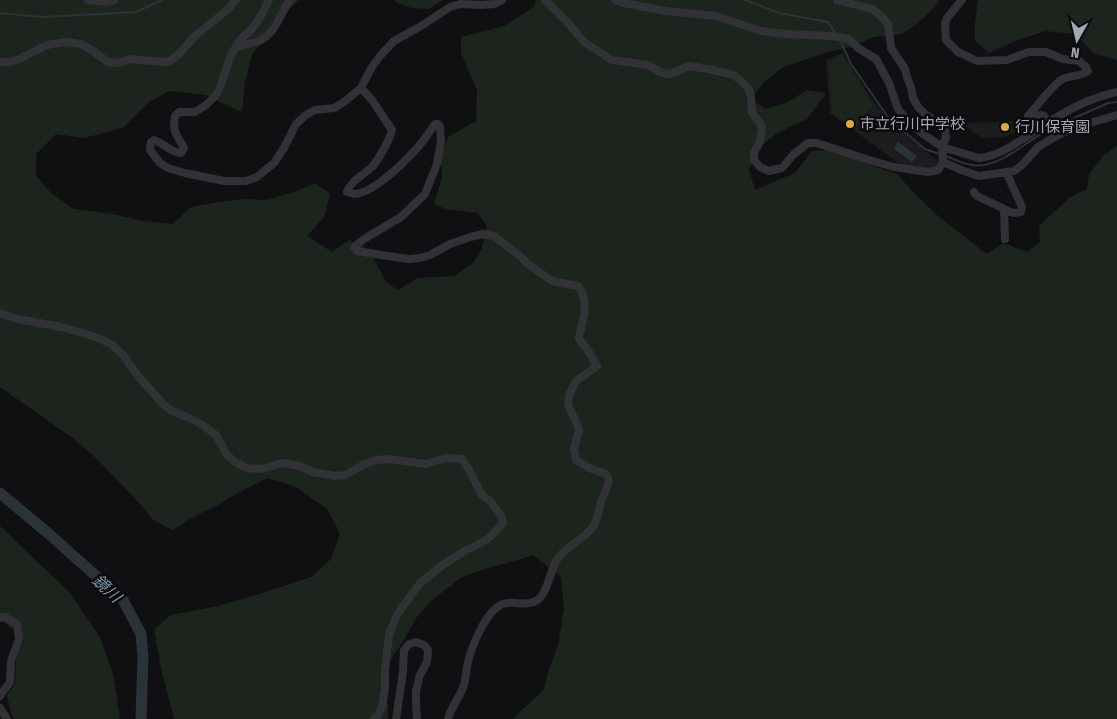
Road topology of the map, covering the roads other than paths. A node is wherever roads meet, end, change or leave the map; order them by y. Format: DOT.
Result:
graph roads {
  1 [pos="88,0"];
  2 [pos="114,0"];
  3 [pos="236,0"];
  4 [pos="269,0"];
  5 [pos="290,0"];
  6 [pos="502,0"];
  7 [pos="545,0"];
  8 [pos="615,0"];
  9 [pos="837,0"];
  10 [pos="962,0"];
  11 [pos="236,47"];
  12 [pos="0,62"];
  13 [pos="361,88"];
  14 [pos="1117,92"];
  15 [pos="1117,115"];
  16 [pos="1047,123"];
  17 [pos="1055,137"];
  18 [pos="942,147"];
  19 [pos="943,162"];
  20 [pos="1006,172"];
  21 [pos="974,192"];
  22 [pos="1004,209"];
  23 [pos="1005,239"];
  24 [pos="0,312"];
  25 [pos="0,618"];
  26 [pos="0,696"];
  27 [pos="0,708"];
  28 [pos="7,719"];
  29 [pos="374,719"];
  30 [pos="396,719"];
  31 [pos="417,719"];
  32 [pos="448,719"];
  1 -- 2 [label="street"];
  3 -- 12 [label="street"];
  4 -- 11 [label="street"];
  5 -- 11 [label="street"];
  6 -- 13 [label="street"];
  7 -- 19 [label="street"];
  8 -- 18 [label="street"];
  9 -- 18 [label="street"];
  10 -- 16 [label="street"];
  11 -- 13 [label="street"];
  13 -- 32 [label="street"];
  14 -- 16 [label="street"];
  15 -- 17 [label="street"];
  16 -- 17 [label="street"];
  16 -- 18 [label="street"];
  17 -- 20 [label="street"];
  18 -- 19 [label="street"];
  19 -- 20 [label="street"];
  20 -- 22 [label="street"];
  21 -- 22 [label="street"];
  22 -- 23 [label="street"];
  24 -- 29 [label="street"];
  25 -- 26 [label="street"];
  27 -- 28 [label="street"];
  30 -- 31 [label="street"];
}
